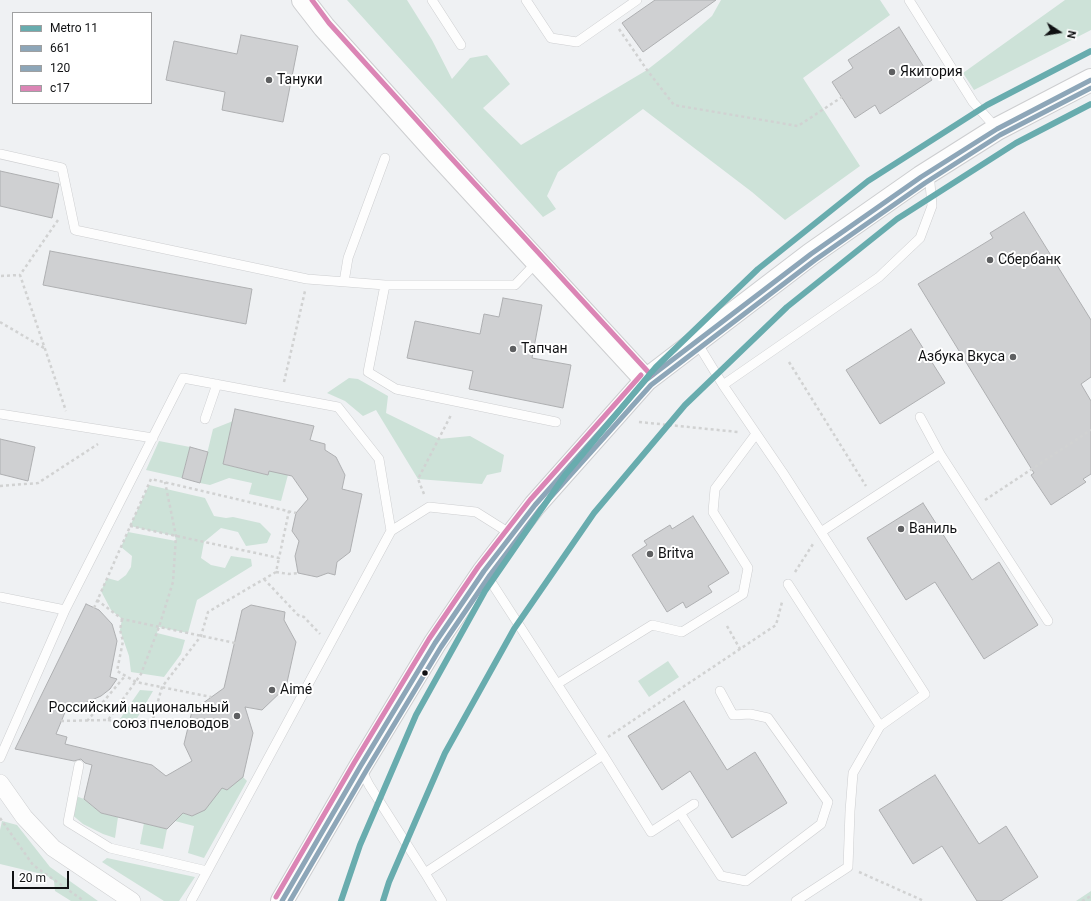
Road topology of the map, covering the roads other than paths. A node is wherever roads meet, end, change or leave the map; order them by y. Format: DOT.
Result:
graph roads {
  1 [pos="303,0"];
  2 [pos="432,0"];
  3 [pos="526,0"];
  4 [pos="637,0"];
  5 [pos="909,0"];
  6 [pos="461,44"];
  7 [pos="1091,80"];
  8 [pos="997,129"];
  9 [pos="0,154"];
  10 [pos="385,158"];
  11 [pos="929,172"];
  12 [pos="538,262"];
  13 [pos="344,282"];
  14 [pos="386,285"];
  15 [pos="696,341"];
  16 [pos="646,380"];
  17 [pos="217,384"];
  18 [pos="723,385"];
  19 [pos="0,414"];
  20 [pos="920,417"];
  21 [pos="205,419"];
  22 [pos="556,422"];
  23 [pos="756,434"];
  24 [pos="153,438"];
  25 [pos="940,454"];
  26 [pos="391,531"];
  27 [pos="821,532"];
  28 [pos="511,534"];
  29 [pos="484,571"];
  30 [pos="788,584"];
  31 [pos="0,597"];
  32 [pos="65,610"];
  33 [pos="1048,621"];
  34 [pos="557,684"];
  35 [pos="720,691"];
  36 [pos="880,726"];
  37 [pos="603,756"];
  38 [pos="0,758"];
  39 [pos="79,765"];
  40 [pos="360,766"];
  41 [pos="2,791"];
  42 [pos="694,804"];
  43 [pos="680,813"];
  44 [pos="207,871"];
  45 [pos="425,873"];
  46 [pos="132,901"];
  47 [pos="192,901"];
  48 [pos="282,901"];
  49 [pos="442,901"];
  50 [pos="796,901"];
  1 -- 12 [label="street"];
  2 -- 6 [label="lane"];
  3 -- 4 [label="lane"];
  5 -- 8 [label="lane"];
  7 -- 8 [label="street"];
  8 -- 11 [label="street"];
  9 -- 13 [label="lane"];
  10 -- 13 [label="lane"];
  11 -- 15 [label="street"];
  11 -- 18 [label="lane"];
  12 -- 14 [label="lane"];
  12 -- 16 [label="street"];
  13 -- 14 [label="lane"];
  14 -- 22 [label="lane"];
  15 -- 16 [label="street"];
  15 -- 18 [label="lane"];
  16 -- 28 [label="street"];
  17 -- 21 [label="lane"];
  17 -- 24 [label="lane"];
  17 -- 26 [label="lane"];
  18 -- 23 [label="lane"];
  19 -- 24 [label="lane"];
  20 -- 25 [label="lane"];
  23 -- 27 [label="lane"];
  23 -- 34 [label="lane"];
  24 -- 32 [label="lane"];
  25 -- 27 [label="lane"];
  25 -- 33 [label="lane"];
  26 -- 28 [label="lane"];
  26 -- 44 [label="lane"];
  27 -- 36 [label="lane"];
  28 -- 29 [label="street"];
  29 -- 34 [label="lane"];
  29 -- 40 [label="street"];
  30 -- 36 [label="lane"];
  31 -- 32 [label="lane"];
  32 -- 38 [label="lane"];
  34 -- 37 [label="lane"];
  35 -- 43 [label="lane"];
  36 -- 50 [label="lane"];
  37 -- 43 [label="lane"];
  37 -- 45 [label="lane"];
  39 -- 44 [label="lane"];
  40 -- 45 [label="lane"];
  40 -- 48 [label="street"];
  41 -- 46 [label="street"];
  42 -- 43 [label="lane"];
  44 -- 47 [label="lane"];
  45 -- 49 [label="lane"];
}
